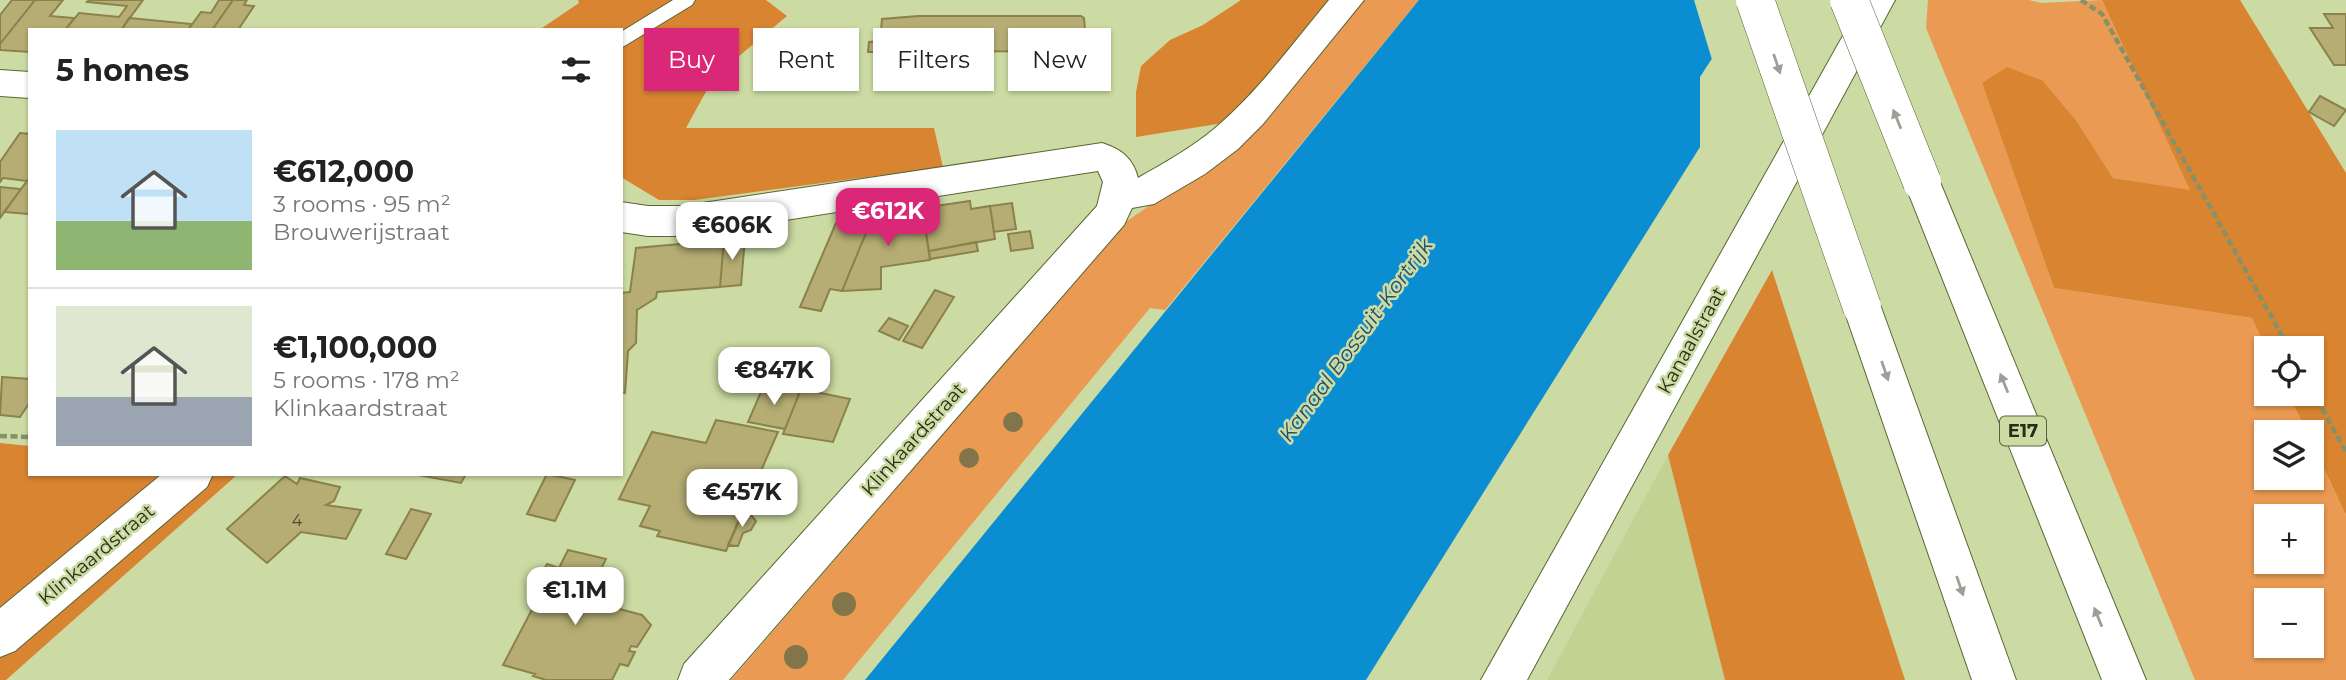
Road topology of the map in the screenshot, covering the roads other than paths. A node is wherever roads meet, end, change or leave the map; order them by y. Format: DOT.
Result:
graph roads {
  1 [pos="686,0"];
  2 [pos="1349,0"];
  3 [pos="1755,0"];
  4 [pos="1849,0"];
  5 [pos="1879,0"];
  6 [pos="623,40"];
  7 [pos="0,83"];
  8 [pos="28,85"];
  9 [pos="1120,194"];
  10 [pos="623,217"];
  11 [pos="191,476"];
  12 [pos="0,636"];
  13 [pos="700,680"];
  14 [pos="1503,680"];
  15 [pos="1994,680"];
  16 [pos="2124,680"];
  1 -- 6 [label="lane"];
  2 -- 9 [label="main road"];
  3 -- 15 [label="main road, one-way, bridge"];
  16 -- 4 [label="main road, E17, one-way, bridge"];
  5 -- 14 [label="main road, Kanaalstraat"];
  7 -- 8 [label="main road"];
  9 -- 10 [label="main road"];
  9 -- 13 [label="main road, Klinkaardstraat"];
  11 -- 12 [label="main road, Klinkaardstraat"];
}
